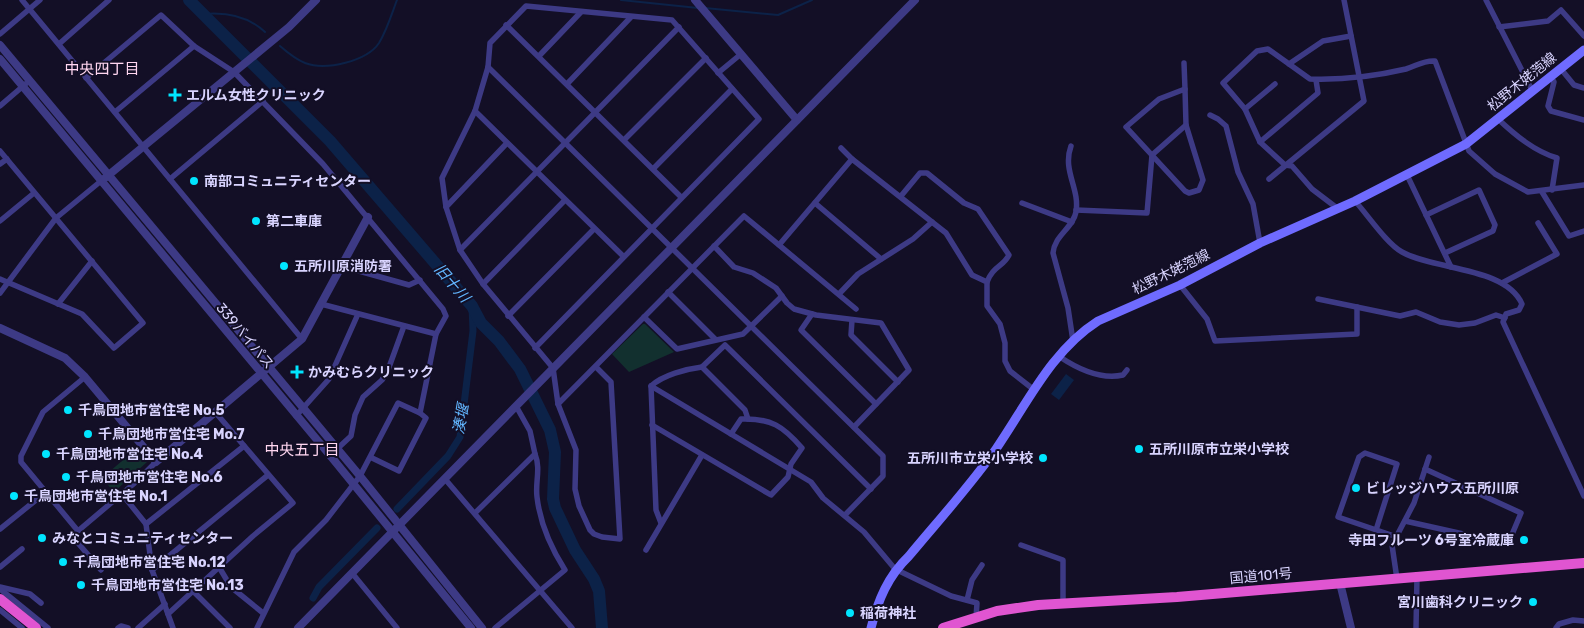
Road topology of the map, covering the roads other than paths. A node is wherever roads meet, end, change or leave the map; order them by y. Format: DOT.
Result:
graph roads {
  1 [pos="22,0"];
  2 [pos="40,0"];
  3 [pos="109,0"];
  4 [pos="316,0"];
  5 [pos="695,0"];
  6 [pos="915,0"];
  7 [pos="1344,0"];
  8 [pos="1486,0"];
  9 [pos="30,9"];
  10 [pos="581,12"];
  11 [pos="631,17"];
  12 [pos="506,25"];
  13 [pos="679,27"];
  14 [pos="1499,27"];
  15 [pos="0,34"];
  16 [pos="1351,36"];
  17 [pos="1584,36"];
  18 [pos="58,44"];
  19 [pos="0,45"];
  20 [pos="194,46"];
  21 [pos="1584,50"];
  22 [pos="741,54"];
  23 [pos="539,56"];
  24 [pos="706,58"];
  25 [pos="0,59"];
  26 [pos="1184,63"];
  27 [pos="1289,64"];
  28 [pos="488,67"];
  29 [pos="1561,69"];
  30 [pos="236,70"];
  31 [pos="718,73"];
  32 [pos="1361,75"];
  33 [pos="1551,77"];
  34 [pos="86,78"];
  35 [pos="1316,80"];
  36 [pos="29,81"];
  37 [pos="567,84"];
  38 [pos="1275,84"];
  39 [pos="22,86"];
  40 [pos="1584,88"];
  41 [pos="732,89"];
  42 [pos="1185,89"];
  43 [pos="1532,92"];
  44 [pos="263,101"];
  45 [pos="0,106"];
  46 [pos="1245,109"];
  47 [pos="474,111"];
  48 [pos="595,111"];
  49 [pos="114,112"];
  50 [pos="1210,115"];
  51 [pos="1498,119"];
  52 [pos="797,120"];
  53 [pos="1584,120"];
  54 [pos="1186,125"];
  55 [pos="624,140"];
  56 [pos="564,142"];
  57 [pos="1260,142"];
  58 [pos="507,143"];
  59 [pos="1466,144"];
  60 [pos="143,146"];
  61 [pos="1071,146"];
  62 [pos="841,148"];
  63 [pos="0,151"];
  64 [pos="1152,155"];
  65 [pos="852,158"];
  66 [pos="7,159"];
  67 [pos="0,164"];
  68 [pos="1285,165"];
  69 [pos="654,168"];
  70 [pos="536,172"];
  71 [pos="109,175"];
  72 [pos="1407,175"];
  73 [pos="170,179"];
  74 [pos="1269,179"];
  75 [pos="101,181"];
  76 [pos="1584,186"];
  77 [pos="1552,190"];
  78 [pos="1542,192"];
  79 [pos="34,193"];
  80 [pos="901,196"];
  81 [pos="681,197"];
  82 [pos="565,200"];
  83 [pos="1355,201"];
  84 [pos="815,203"];
  85 [pos="1022,203"];
  86 [pos="446,207"];
  87 [pos="1337,208"];
  88 [pos="1076,210"];
  89 [pos="1426,215"];
  90 [pos="368,217"];
  91 [pos="56,218"];
  92 [pos="0,221"];
  93 [pos="932,222"];
  94 [pos="1072,222"];
  95 [pos="1538,223"];
  96 [pos="651,227"];
  97 [pos="594,228"];
  98 [pos="1584,232"];
  99 [pos="1260,243"];
  100 [pos="779,245"];
  101 [pos="714,246"];
  102 [pos="672,248"];
  103 [pos="460,250"];
  104 [pos="1445,253"];
  105 [pos="623,256"];
  106 [pos="881,259"];
  107 [pos="92,261"];
  108 [pos="341,266"];
  109 [pos="1451,267"];
  110 [pos="692,268"];
  111 [pos="0,279"];
  112 [pos="420,280"];
  113 [pos="987,282"];
  114 [pos="8,283"];
  115 [pos="1502,283"];
  116 [pos="482,284"];
  117 [pos="1180,285"];
  118 [pos="668,292"];
  119 [pos="0,293"];
  120 [pos="840,294"];
  121 [pos="782,296"];
  122 [pos="1318,299"];
  123 [pos="58,304"];
  124 [pos="321,304"];
  125 [pos="1357,307"];
  126 [pos="856,309"];
  127 [pos="358,314"];
  128 [pos="812,314"];
  129 [pos="508,316"];
  130 [pos="644,317"];
  131 [pos="1505,318"];
  132 [pos="852,320"];
  133 [pos="404,326"];
  134 [pos="751,326"];
  135 [pos="0,328"];
  136 [pos="436,334"];
  137 [pos="302,339"];
  138 [pos="715,339"];
  139 [pos="1073,341"];
  140 [pos="535,348"];
  141 [pos="1060,357"];
  142 [pos="596,367"];
  143 [pos="702,367"];
  144 [pos="268,368"];
  145 [pos="553,368"];
  146 [pos="1127,370"];
  147 [pos="261,375"];
  148 [pos="85,377"];
  149 [pos="898,382"];
  150 [pos="651,386"];
  151 [pos="1033,389"];
  152 [pos="518,404"];
  153 [pos="558,404"];
  154 [pos="876,404"];
  155 [pos="303,409"];
  156 [pos="216,413"];
  157 [pos="420,413"];
  158 [pos="296,416"];
  159 [pos="748,419"];
  160 [pos="652,425"];
  161 [pos="854,427"];
  162 [pos="731,434"];
  163 [pos="244,446"];
  164 [pos="337,449"];
  165 [pos="535,454"];
  166 [pos="702,455"];
  167 [pos="370,457"];
  168 [pos="1429,457"];
  169 [pos="156,462"];
  170 [pos="790,469"];
  171 [pos="1425,469"];
  172 [pos="268,474"];
  173 [pos="360,476"];
  174 [pos="445,479"];
  175 [pos="354,484"];
  176 [pos="871,489"];
  177 [pos="46,492"];
  178 [pos="122,494"];
  179 [pos="1584,496"];
  180 [pos="475,513"];
  181 [pos="845,515"];
  182 [pos="1405,520"];
  183 [pos="662,523"];
  184 [pos="146,524"];
  185 [pos="400,525"];
  186 [pos="0,529"];
  187 [pos="1376,530"];
  188 [pos="78,531"];
  189 [pos="392,533"];
  190 [pos="1397,537"];
  191 [pos="1020,545"];
  192 [pos="22,548"];
  193 [pos="646,550"];
  194 [pos="1584,563"];
  195 [pos="982,565"];
  196 [pos="0,567"];
  197 [pos="219,567"];
  198 [pos="895,569"];
  199 [pos="101,570"];
  200 [pos="152,570"];
  201 [pos="352,573"];
  202 [pos="1417,577"];
  203 [pos="1396,579"];
  204 [pos="1340,583"];
  205 [pos="0,588"];
  206 [pos="540,591"];
  207 [pos="193,592"];
  208 [pos="0,599"];
  209 [pos="966,600"];
  210 [pos="41,603"];
  211 [pos="1064,603"];
  212 [pos="165,604"];
  213 [pos="0,610"];
  214 [pos="263,613"];
  215 [pos="168,614"];
  216 [pos="1584,621"];
  217 [pos="970,622"];
  218 [pos="22,628"];
  219 [pos="36,628"];
  220 [pos="48,628"];
  221 [pos="118,628"];
  222 [pos="128,628"];
  223 [pos="138,628"];
  224 [pos="172,628"];
  225 [pos="230,628"];
  226 [pos="256,628"];
  227 [pos="298,628"];
  228 [pos="398,628"];
  229 [pos="471,628"];
  230 [pos="482,628"];
  231 [pos="495,628"];
  232 [pos="572,628"];
  233 [pos="871,628"];
  234 [pos="943,628"];
  235 [pos="1351,628"];
  236 [pos="1416,628"];
  237 [pos="1556,628"];
  1 -- 9 [label="street"];
  2 -- 9 [label="street"];
  3 -- 18 [label="street"];
  4 -- 30 [label="street"];
  5 -- 22 [label="street"];
  6 -- 52 [label="street"];
  7 -- 16 [label="street"];
  8 -- 14 [label="street"];
  9 -- 15 [label="street"];
  9 -- 18 [label="street"];
  10 -- 11 [label="street"];
  10 -- 12 [label="street"];
  10 -- 23 [label="street"];
  11 -- 13 [label="street"];
  11 -- 37 [label="street"];
  12 -- 23 [label="street"];
  12 -- 28 [label="street"];
  13 -- 24 [label="street"];
  13 -- 48 [label="street"];
  14 -- 17 [label="street"];
  14 -- 43 [label="street"];
  16 -- 27 [label="street"];
  16 -- 32 [label="street"];
  18 -- 34 [label="street"];
  19 -- 36 [label="street"];
  20 -- 30 [label="street"];
  20 -- 34 [label="street"];
  20 -- 49 [label="street"];
  21 -- 29 [label="main road, 松野木姥萢線"];
  22 -- 31 [label="street"];
  22 -- 52 [label="street"];
  23 -- 37 [label="street"];
  24 -- 31 [label="street"];
  24 -- 55 [label="street"];
  25 -- 39 [label="street, 339バイパス"];
  26 -- 42 [label="street"];
  27 -- 35 [label="street"];
  27 -- 46 [label="street"];
  28 -- 47 [label="street"];
  28 -- 56 [label="street"];
  29 -- 33 [label="main road, 松野木姥萢線"];
  29 -- 40 [label="street"];
  30 -- 44 [label="street"];
  30 -- 60 [label="street"];
  31 -- 41 [label="street"];
  32 -- 35 [label="street"];
  32 -- 59 [label="street"];
  32 -- 68 [label="street"];
  33 -- 43 [label="main road, 松野木姥萢線"];
  33 -- 53 [label="street"];
  34 -- 49 [label="street"];
  35 -- 57 [label="street"];
  36 -- 39 [label="street"];
  36 -- 71 [label="street"];
  37 -- 48 [label="street"];
  38 -- 46 [label="street"];
  39 -- 45 [label="street"];
  39 -- 75 [label="street, 339バイパス"];
  41 -- 69 [label="street"];
  41 -- 81 [label="street"];
  42 -- 54 [label="street"];
  42 -- 64 [label="street"];
  43 -- 51 [label="main road, 松野木姥萢線"];
  44 -- 73 [label="street"];
  44 -- 90 [label="street"];
  46 -- 57 [label="street"];
  47 -- 58 [label="street"];
  47 -- 86 [label="street"];
  48 -- 55 [label="street"];
  48 -- 56 [label="street"];
  49 -- 60 [label="street"];
  50 -- 99 [label="street"];
  51 -- 59 [label="main road, 松野木姥萢線"];
  51 -- 77 [label="street"];
  52 -- 102 [label="street"];
  54 -- 64 [label="street"];
  54 -- 64 [label="street"];
  55 -- 69 [label="street"];
  56 -- 70 [label="street"];
  56 -- 96 [label="street"];
  57 -- 68 [label="street"];
  58 -- 70 [label="street"];
  58 -- 86 [label="street"];
  59 -- 72 [label="main road, 松野木姥萢線"];
  59 -- 78 [label="street"];
  60 -- 71 [label="street"];
  60 -- 73 [label="street"];
  61 -- 88 [label="street"];
  62 -- 65 [label="street"];
  63 -- 66 [label="street"];
  64 -- 88 [label="street"];
  65 -- 80 [label="street"];
  65 -- 84 [label="street"];
  66 -- 67 [label="street"];
  66 -- 79 [label="street"];
  68 -- 74 [label="street"];
  68 -- 87 [label="street"];
  69 -- 81 [label="street"];
  70 -- 82 [label="street"];
  70 -- 103 [label="street"];
  71 -- 75 [label="street"];
  71 -- 144 [label="street"];
  72 -- 83 [label="main road, 松野木姥萢線"];
  72 -- 89 [label="street"];
  73 -- 137 [label="street"];
  75 -- 91 [label="street"];
  75 -- 147 [label="street, 339バイパス"];
  76 -- 77 [label="street"];
  77 -- 78 [label="street"];
  78 -- 98 [label="street"];
  79 -- 91 [label="street"];
  79 -- 92 [label="street"];
  80 -- 93 [label="street"];
  80 -- 113 [label="street"];
  81 -- 96 [label="street"];
  82 -- 97 [label="street"];
  82 -- 116 [label="street"];
  83 -- 87 [label="main road, 松野木姥萢線"];
  83 -- 109 [label="street"];
  84 -- 100 [label="street"];
  84 -- 106 [label="street"];
  85 -- 94 [label="street"];
  86 -- 103 [label="street"];
  87 -- 99 [label="main road, 松野木姥萢線"];
  88 -- 94 [label="street"];
  89 -- 104 [label="street"];
  89 -- 104 [label="street"];
  90 -- 108 [label="street"];
  90 -- 112 [label="street"];
  91 -- 107 [label="street"];
  91 -- 114 [label="street"];
  93 -- 106 [label="street"];
  93 -- 113 [label="street"];
  94 -- 139 [label="street"];
  95 -- 115 [label="street"];
  96 -- 102 [label="street"];
  96 -- 105 [label="street"];
  97 -- 105 [label="street"];
  97 -- 129 [label="street"];
  99 -- 117 [label="main road, 松野木姥萢線"];
  100 -- 101 [label="street"];
  100 -- 120 [label="street"];
  101 -- 110 [label="street"];
  101 -- 121 [label="street"];
  102 -- 110 [label="street"];
  102 -- 145 [label="street"];
  103 -- 116 [label="street"];
  104 -- 109 [label="street"];
  105 -- 140 [label="street"];
  106 -- 120 [label="street"];
  107 -- 123 [label="street"];
  107 -- 123 [label="street"];
  108 -- 112 [label="street"];
  108 -- 124 [label="street"];
  109 -- 115 [label="street"];
  110 -- 118 [label="street"];
  110 -- 134 [label="street"];
  111 -- 114 [label="street"];
  112 -- 136 [label="street"];
  113 -- 151 [label="street"];
  114 -- 119 [label="street"];
  114 -- 123 [label="street"];
  115 -- 131 [label="street"];
  116 -- 129 [label="street"];
  117 -- 125 [label="street"];
  117 -- 139 [label="main road, 松野木姥萢線"];
  118 -- 130 [label="street"];
  118 -- 138 [label="street"];
  120 -- 126 [label="street"];
  121 -- 128 [label="street"];
  121 -- 134 [label="street"];
  122 -- 125 [label="street"];
  124 -- 127 [label="street"];
  124 -- 137 [label="street"];
  125 -- 131 [label="street"];
  127 -- 133 [label="street"];
  127 -- 155 [label="street"];
  128 -- 132 [label="street"];
  128 -- 154 [label="street"];
  129 -- 140 [label="street"];
  130 -- 138 [label="street"];
  130 -- 142 [label="street"];
  131 -- 179 [label="street"];
  132 -- 149 [label="street"];
  132 -- 149 [label="street"];
  133 -- 136 [label="street"];
  133 -- 164 [label="street"];
  134 -- 138 [label="street"];
  134 -- 161 [label="street"];
  135 -- 148 [label="street"];
  136 -- 157 [label="street"];
  137 -- 144 [label="street"];
  139 -- 141 [label="main road, 松野木姥萢線"];
  140 -- 145 [label="street"];
  141 -- 146 [label="street"];
  141 -- 151 [label="main road, 松野木姥萢線"];
  142 -- 153 [label="street"];
  142 -- 153 [label="street"];
  143 -- 150 [label="street"];
  143 -- 159 [label="street"];
  143 -- 176 [label="street"];
  144 -- 147 [label="street"];
  144 -- 155 [label="street"];
  145 -- 152 [label="street"];
  145 -- 153 [label="street"];
  147 -- 156 [label="street"];
  147 -- 158 [label="street, 339バイパス"];
  148 -- 169 [label="street"];
  148 -- 177 [label="street"];
  149 -- 154 [label="street"];
  150 -- 160 [label="street"];
  150 -- 162 [label="street"];
  151 -- 198 [label="main road, 松野木姥萢線"];
  152 -- 165 [label="street"];
  152 -- 174 [label="street"];
  154 -- 161 [label="street"];
  155 -- 158 [label="street"];
  155 -- 164 [label="street"];
  156 -- 163 [label="street"];
  156 -- 169 [label="street"];
  157 -- 167 [label="street"];
  157 -- 167 [label="street"];
  158 -- 175 [label="street, 339バイパス"];
  159 -- 162 [label="street"];
  159 -- 170 [label="street"];
  160 -- 166 [label="street"];
  160 -- 183 [label="street"];
  161 -- 176 [label="street"];
  162 -- 170 [label="street"];
  163 -- 172 [label="street"];
  163 -- 184 [label="street"];
  164 -- 173 [label="street"];
  165 -- 180 [label="street"];
  165 -- 206 [label="street"];
  166 -- 170 [label="street"];
  166 -- 183 [label="street"];
  167 -- 173 [label="street"];
  168 -- 171 [label="street"];
  169 -- 178 [label="street"];
  170 -- 181 [label="street"];
  171 -- 182 [label="street"];
  171 -- 182 [label="street"];
  172 -- 197 [label="street"];
  172 -- 200 [label="street"];
  173 -- 175 [label="street"];
  173 -- 185 [label="street"];
  174 -- 180 [label="street"];
  174 -- 185 [label="street"];
  175 -- 189 [label="street, 339バイパス"];
  175 -- 214 [label="street"];
  176 -- 181 [label="street"];
  177 -- 186 [label="street"];
  177 -- 188 [label="street"];
  178 -- 184 [label="street"];
  178 -- 188 [label="street"];
  180 -- 206 [label="street"];
  181 -- 198 [label="street"];
  182 -- 190 [label="street"];
  183 -- 193 [label="street"];
  184 -- 200 [label="street"];
  185 -- 189 [label="street"];
  185 -- 230 [label="street"];
  187 -- 187 [label="street"];
  187 -- 190 [label="street"];
  188 -- 199 [label="street"];
  189 -- 201 [label="street"];
  189 -- 229 [label="street, 339バイパス"];
  190 -- 203 [label="street"];
  191 -- 211 [label="street"];
  192 -- 196 [label="street"];
  194 -- 202 [label="highway, 国道101号"];
  195 -- 209 [label="street"];
  197 -- 207 [label="street"];
  197 -- 214 [label="street"];
  198 -- 209 [label="street"];
  198 -- 233 [label="main road, 松野木姥萢線"];
  200 -- 212 [label="street"];
  201 -- 227 [label="street"];
  201 -- 228 [label="street"];
  202 -- 203 [label="highway, 国道101号"];
  202 -- 236 [label="street"];
  203 -- 204 [label="highway, 国道101号"];
  204 -- 211 [label="highway, 国道101号"];
  204 -- 235 [label="street"];
  205 -- 210 [label="street"];
  205 -- 220 [label="street"];
  206 -- 231 [label="street"];
  206 -- 232 [label="street"];
  207 -- 215 [label="street"];
  207 -- 225 [label="street"];
  208 -- 219 [label="highway"];
  209 -- 217 [label="street"];
  211 -- 217 [label="highway, 国道101号"];
  212 -- 215 [label="street"];
  212 -- 223 [label="street"];
  213 -- 218 [label="street"];
  214 -- 226 [label="street"];
  215 -- 224 [label="street"];
  216 -- 237 [label="street"];
  217 -- 234 [label="highway, 国道101号"];
  221 -- 222 [label="street"];
}
